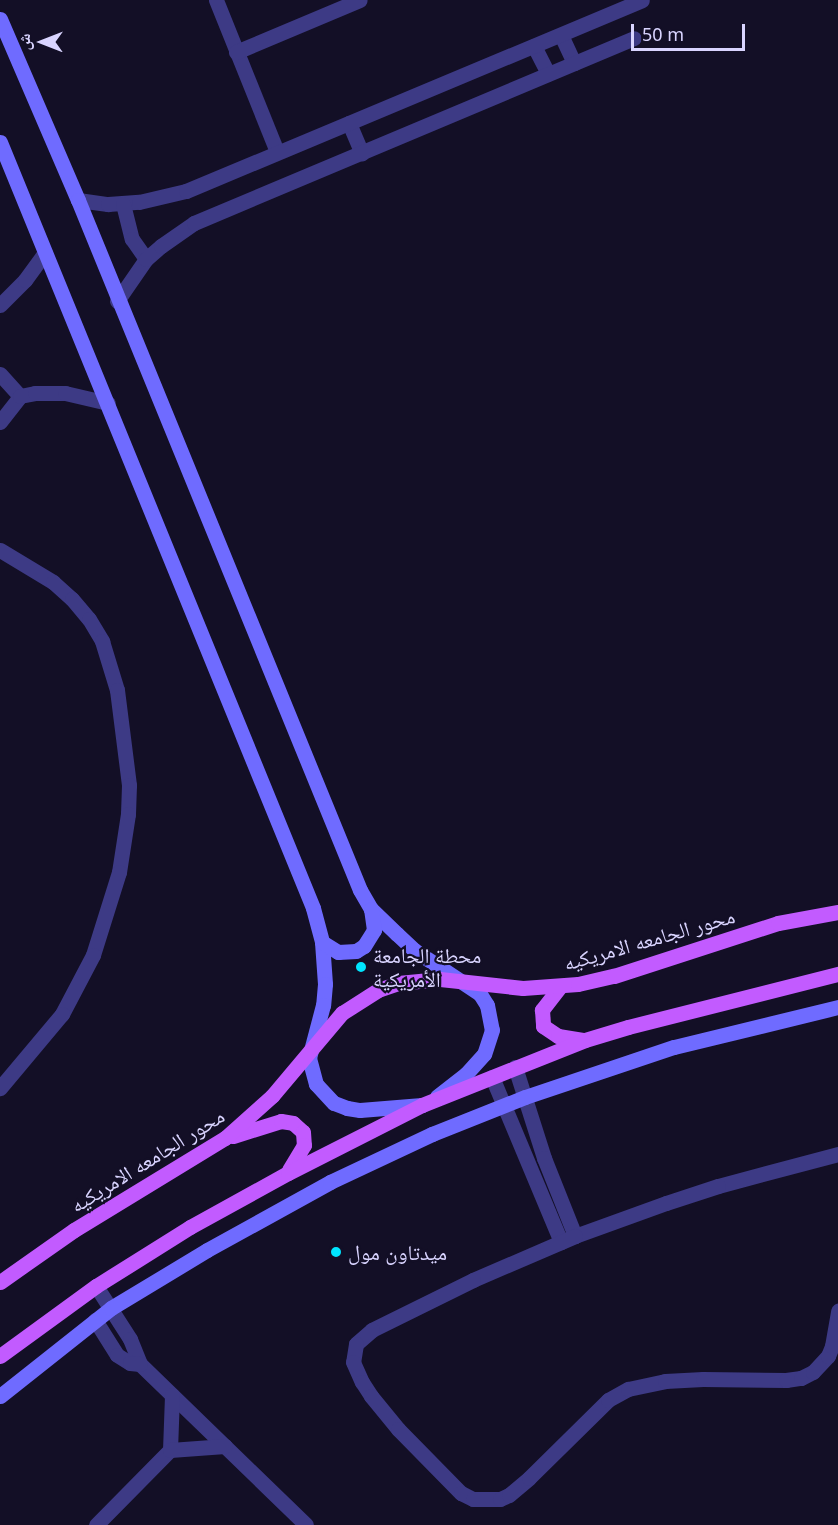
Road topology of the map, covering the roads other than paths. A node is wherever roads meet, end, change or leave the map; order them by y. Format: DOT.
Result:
graph roads {
  1 [pos="216,0"];
  2 [pos="360,0"];
  3 [pos="642,0"];
  4 [pos="0,19"];
  5 [pos="561,35"];
  6 [pos="634,38"];
  7 [pos="534,46"];
  8 [pos="236,52"];
  9 [pos="574,63"];
  10 [pos="548,74"];
  11 [pos="349,123"];
  12 [pos="0,142"];
  13 [pos="277,152"];
  14 [pos="362,153"];
  15 [pos="78,200"];
  16 [pos="123,204"];
  17 [pos="45,252"];
  18 [pos="146,259"];
  19 [pos="117,301"];
  20 [pos="0,305"];
  21 [pos="0,374"];
  22 [pos="20,396"];
  23 [pos="108,403"];
  24 [pos="0,422"];
  25 [pos="0,550"];
  26 [pos="371,909"];
  27 [pos="838,912"];
  28 [pos="322,942"];
  29 [pos="838,974"];
  30 [pos="462,982"];
  31 [pos="559,988"];
  32 [pos="838,1007"];
  33 [pos="585,1040"];
  34 [pos="312,1046"];
  35 [pos="515,1067"];
  36 [pos="492,1077"];
  37 [pos="0,1088"];
  38 [pos="525,1097"];
  39 [pos="427,1103"];
  40 [pos="505,1106"];
  41 [pos="537,1133"];
  42 [pos="225,1138"];
  43 [pos="519,1141"];
  44 [pos="838,1154"];
  45 [pos="288,1173"];
  46 [pos="568,1239"];
  47 [pos="0,1282"];
  48 [pos="96,1286"];
  49 [pos="111,1308"];
  50 [pos="838,1311"];
  51 [pos="95,1320"];
  52 [pos="0,1356"];
  53 [pos="140,1364"];
  54 [pos="171,1395"];
  55 [pos="0,1396"];
  56 [pos="225,1446"];
  57 [pos="170,1450"];
  58 [pos="300,1522"];
  59 [pos="96,1525"];
  1 -- 8 [label="street"];
  2 -- 8 [label="street"];
  3 -- 5 [label="street"];
  4 -- 15 [label="main road"];
  5 -- 7 [label="street"];
  5 -- 9 [label="street"];
  6 -- 9 [label="street"];
  7 -- 10 [label="street"];
  7 -- 11 [label="street"];
  8 -- 13 [label="street"];
  9 -- 10 [label="street"];
  10 -- 14 [label="street"];
  11 -- 13 [label="street"];
  11 -- 14 [label="street"];
  12 -- 17 [label="main road"];
  13 -- 16 [label="street"];
  14 -- 18 [label="street"];
  15 -- 16 [label="street"];
  15 -- 19 [label="main road"];
  16 -- 18 [label="street"];
  17 -- 20 [label="street"];
  17 -- 23 [label="main road"];
  18 -- 19 [label="street"];
  19 -- 26 [label="main road"];
  21 -- 22 [label="street"];
  22 -- 23 [label="street"];
  22 -- 24 [label="street"];
  23 -- 28 [label="main road"];
  25 -- 37 [label="street"];
  26 -- 28 [label="main road"];
  26 -- 30 [label="main road"];
  27 -- 31 [label="main road, محور الجامعه الامريكيه"];
  28 -- 34 [label="main road"];
  29 -- 33 [label="main road"];
  30 -- 31 [label="main road, محور الجامعه الامريكيه"];
  30 -- 34 [label="main road, محور الجامعه الامريكيه"];
  30 -- 39 [label="main road"];
  31 -- 33 [label="main road"];
  32 -- 38 [label="main road"];
  33 -- 35 [label="main road"];
  34 -- 39 [label="main road"];
  34 -- 42 [label="main road, محور الجامعه الامريكيه"];
  35 -- 36 [label="main road"];
  35 -- 38 [label="street"];
  36 -- 39 [label="main road"];
  36 -- 40 [label="street"];
  38 -- 40 [label="main road"];
  38 -- 41 [label="street"];
  39 -- 45 [label="main road"];
  40 -- 43 [label="street"];
  40 -- 49 [label="main road"];
  41 -- 43 [label="street"];
  41 -- 46 [label="street"];
  42 -- 45 [label="main road"];
  42 -- 47 [label="main road, محور الجامعه الامريكيه"];
  43 -- 46 [label="street"];
  44 -- 46 [label="street"];
  45 -- 48 [label="main road"];
  46 -- 50 [label="street"];
  48 -- 49 [label="street"];
  48 -- 52 [label="main road"];
  49 -- 51 [label="main road"];
  49 -- 53 [label="street"];
  51 -- 53 [label="street"];
  51 -- 55 [label="main road"];
  53 -- 54 [label="street"];
  54 -- 56 [label="street"];
  54 -- 57 [label="street"];
  56 -- 57 [label="street"];
  56 -- 58 [label="street"];
  57 -- 59 [label="street"];
}
